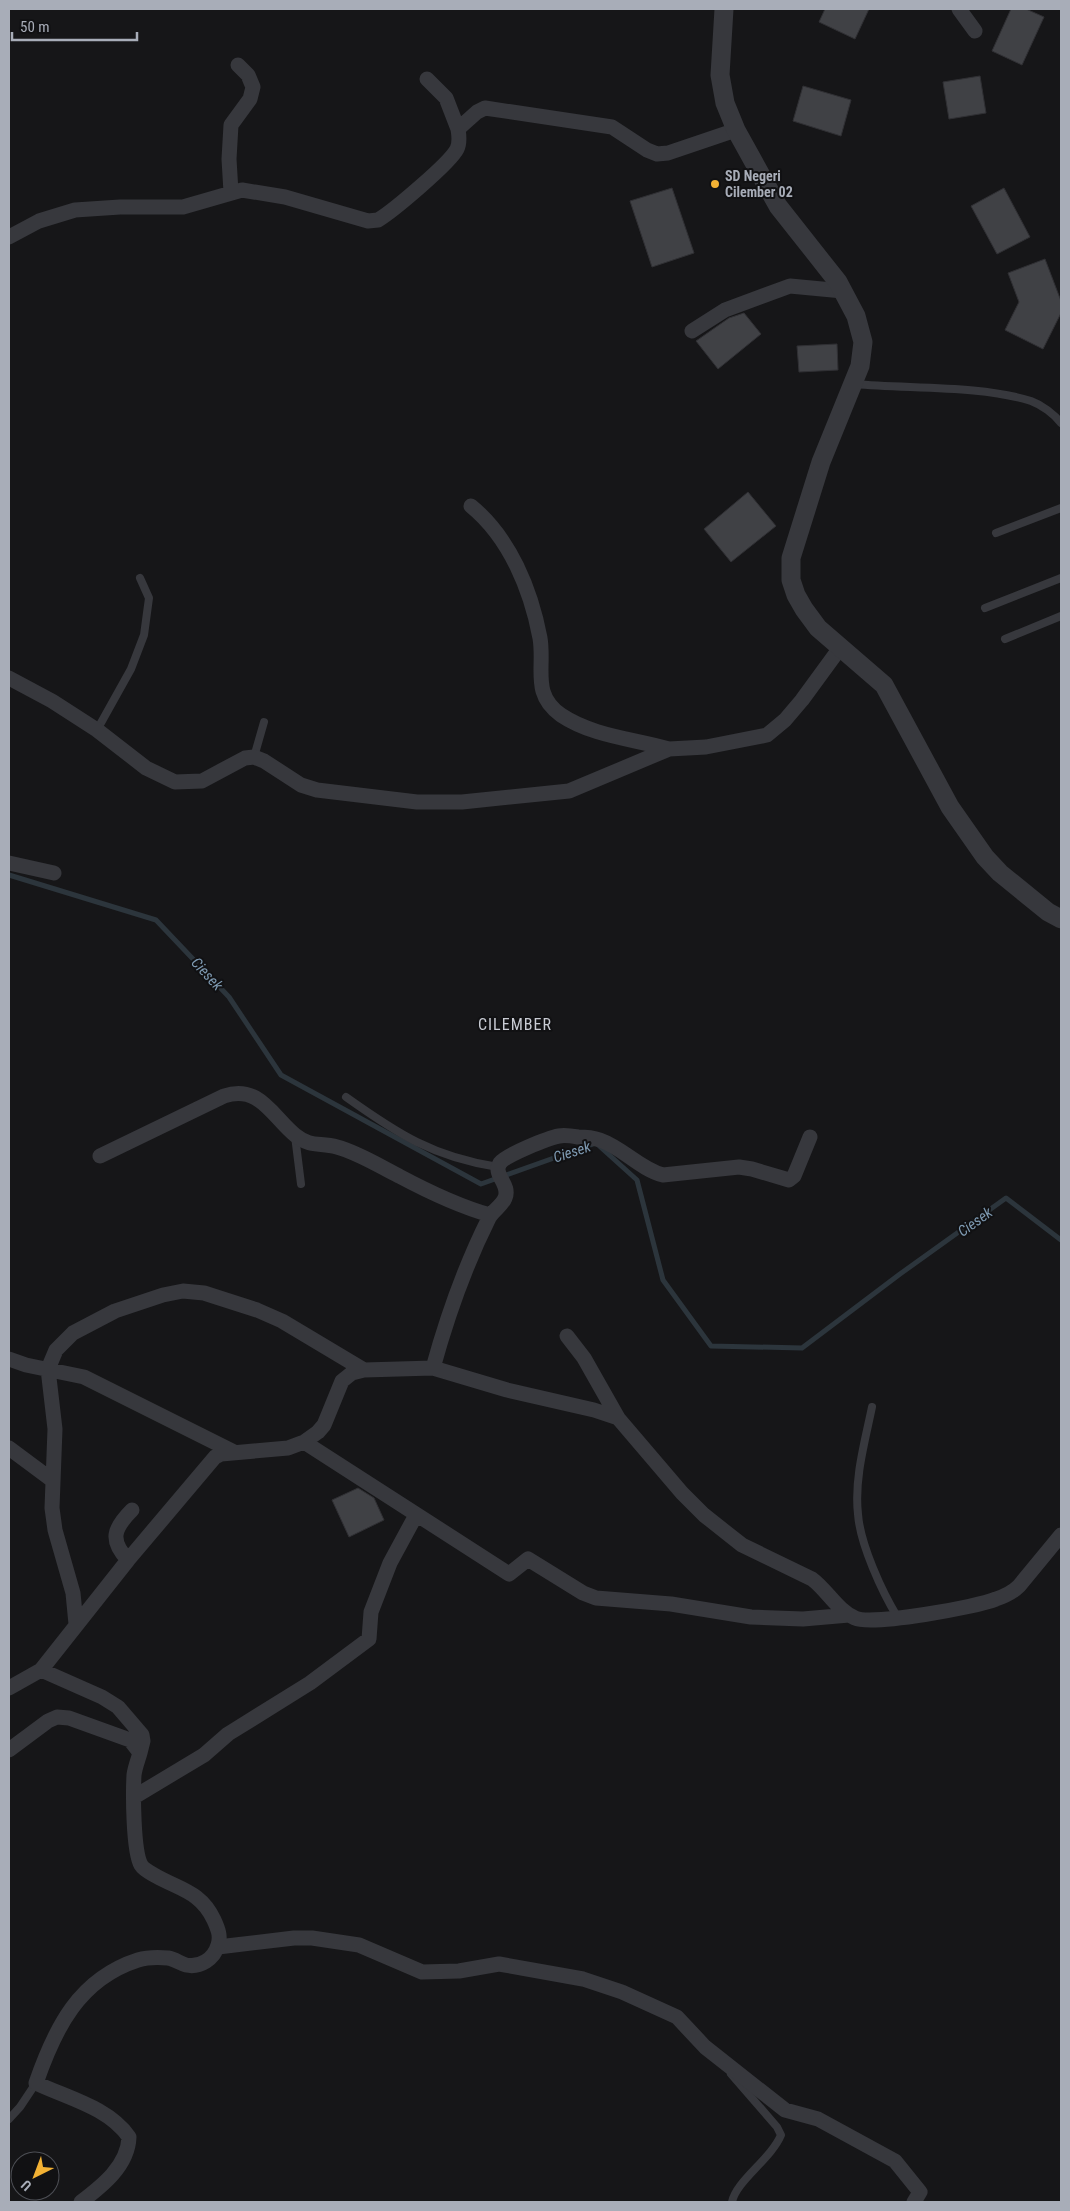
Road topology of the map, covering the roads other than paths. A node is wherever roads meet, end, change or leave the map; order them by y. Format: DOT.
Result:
graph roads {
  1 [pos="724,9"];
  2 [pos="959,9"];
  3 [pos="975,31"];
  4 [pos="238,65"];
  5 [pos="427,79"];
  6 [pos="458,129"];
  7 [pos="736,130"];
  8 [pos="231,192"];
  9 [pos="9,237"];
  10 [pos="843,291"];
  11 [pos="692,331"];
  12 [pos="853,384"];
  13 [pos="1061,423"];
  14 [pos="471,506"];
  15 [pos="1061,508"];
  16 [pos="996,533"];
  17 [pos="140,578"];
  18 [pos="1061,578"];
  19 [pos="985,608"];
  20 [pos="1061,616"];
  21 [pos="1006,639"];
  22 [pos="840,648"];
  23 [pos="9,678"];
  24 [pos="264,722"];
  25 [pos="97,730"];
  26 [pos="669,749"];
  27 [pos="254,757"];
  28 [pos="9,863"];
  29 [pos="54,874"];
  30 [pos="1061,919"];
  31 [pos="346,1097"];
  32 [pos="295,1136"];
  33 [pos="810,1137"];
  34 [pos="100,1156"];
  35 [pos="498,1170"];
  36 [pos="301,1184"];
  37 [pos="490,1215"];
  38 [pos="567,1336"];
  39 [pos="9,1359"];
  40 [pos="433,1368"];
  41 [pos="48,1369"];
  42 [pos="364,1370"];
  43 [pos="872,1407"];
  44 [pos="618,1418"];
  45 [pos="304,1442"];
  46 [pos="9,1448"];
  47 [pos="236,1453"];
  48 [pos="52,1480"];
  49 [pos="132,1510"];
  50 [pos="416,1515"];
  51 [pos="1061,1535"];
  52 [pos="128,1560"];
  53 [pos="849,1615"];
  54 [pos="898,1618"];
  55 [pos="76,1624"];
  56 [pos="41,1670"];
  57 [pos="9,1688"];
  58 [pos="9,1750"];
  59 [pos="140,1753"];
  60 [pos="134,1800"];
  61 [pos="218,1947"];
  62 [pos="718,2058"];
  63 [pos="36,2083"];
  64 [pos="9,2118"];
  65 [pos="81,2202"];
  66 [pos="732,2202"];
  67 [pos="914,2202"];
  1 -- 7 [label="street"];
  2 -- 3 [label="street"];
  4 -- 8 [label="street"];
  5 -- 6 [label="street"];
  6 -- 7 [label="street"];
  6 -- 8 [label="street"];
  7 -- 10 [label="street"];
  8 -- 9 [label="street"];
  10 -- 11 [label="street"];
  10 -- 12 [label="street"];
  12 -- 13 [label="lane"];
  12 -- 22 [label="street"];
  14 -- 26 [label="street"];
  15 -- 16 [label="lane"];
  17 -- 25 [label="lane"];
  18 -- 19 [label="lane"];
  20 -- 21 [label="lane"];
  22 -- 26 [label="street"];
  22 -- 30 [label="street"];
  23 -- 25 [label="street"];
  24 -- 27 [label="lane"];
  25 -- 27 [label="street"];
  26 -- 27 [label="street"];
  28 -- 29 [label="street"];
  31 -- 35 [label="lane"];
  32 -- 34 [label="street"];
  32 -- 36 [label="lane"];
  32 -- 37 [label="street"];
  33 -- 35 [label="street"];
  35 -- 37 [label="street"];
  37 -- 40 [label="street"];
  38 -- 44 [label="street"];
  39 -- 41 [label="street"];
  40 -- 42 [label="street"];
  40 -- 44 [label="street"];
  41 -- 42 [label="street"];
  41 -- 47 [label="street"];
  41 -- 48 [label="street"];
  42 -- 45 [label="street"];
  43 -- 54 [label="lane"];
  44 -- 53 [label="street"];
  45 -- 47 [label="street"];
  45 -- 50 [label="street"];
  46 -- 48 [label="street"];
  47 -- 52 [label="street"];
  48 -- 55 [label="street"];
  49 -- 52 [label="street"];
  50 -- 53 [label="street"];
  50 -- 60 [label="street"];
  51 -- 54 [label="street"];
  52 -- 55 [label="street"];
  53 -- 54 [label="street"];
  55 -- 56 [label="street"];
  56 -- 57 [label="street"];
  56 -- 59 [label="street"];
  58 -- 59 [label="street"];
  59 -- 60 [label="street"];
  60 -- 61 [label="street"];
  61 -- 62 [label="street"];
  61 -- 63 [label="street"];
  62 -- 66 [label="lane"];
  62 -- 67 [label="street"];
  63 -- 64 [label="lane"];
  63 -- 65 [label="street"];
}
